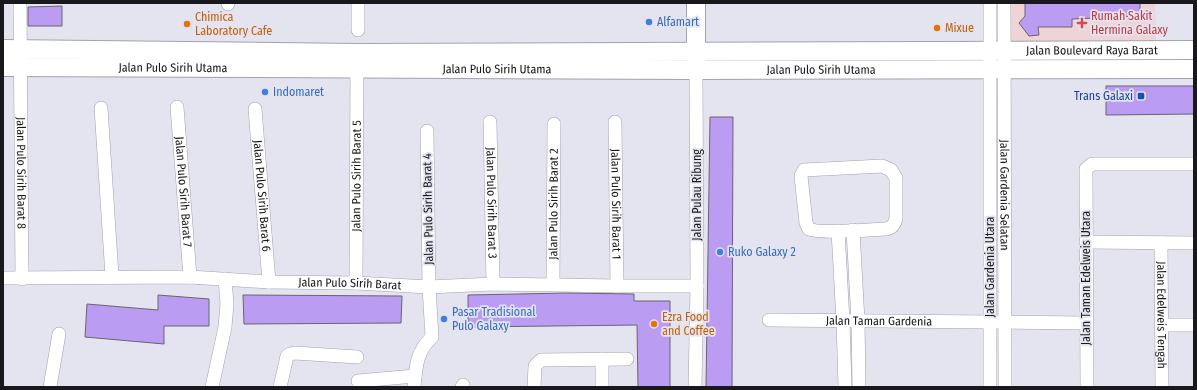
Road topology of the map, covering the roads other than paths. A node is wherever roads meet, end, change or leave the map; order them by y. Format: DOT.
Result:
graph roads {
  1 [pos="20,3"];
  2 [pos="358,3"];
  3 [pos="696,3"];
  4 [pos="990,3"];
  5 [pos="1004,3"];
  6 [pos="358,30"];
  7 [pos="3,49"];
  8 [pos="21,50"];
  9 [pos="1194,50"];
  10 [pos="938,51"];
  11 [pos="998,51"];
  12 [pos="1057,60"];
  13 [pos="356,61"];
  14 [pos="696,61"];
  15 [pos="752,61"];
  16 [pos="12,67"];
  17 [pos="1194,69"];
  18 [pos="938,70"];
  19 [pos="997,70"];
  20 [pos="177,107"];
  21 [pos="101,108"];
  22 [pos="255,109"];
  23 [pos="490,122"];
  24 [pos="615,122"];
  25 [pos="554,124"];
  26 [pos="427,131"];
  27 [pos="1194,164"];
  28 [pos="853,230"];
  29 [pos="838,231"];
  30 [pos="1086,242"];
  31 [pos="1161,243"];
  32 [pos="1194,243"];
  33 [pos="112,276"];
  34 [pos="190,276"];
  35 [pos="3,278"];
  36 [pos="22,279"];
  37 [pos="225,279"];
  38 [pos="269,282"];
  39 [pos="356,283"];
  40 [pos="493,284"];
  41 [pos="553,284"];
  42 [pos="617,286"];
  43 [pos="698,286"];
  44 [pos="429,287"];
  45 [pos="769,320"];
  46 [pos="843,321"];
  47 [pos="858,321"];
  48 [pos="990,322"];
  49 [pos="1005,322"];
  50 [pos="1086,323"];
  51 [pos="1162,325"];
  52 [pos="1194,325"];
  53 [pos="59,334"];
  54 [pos="357,357"];
  55 [pos="602,359"];
  56 [pos="627,359"];
  57 [pos="358,381"];
  58 [pos="414,382"];
  59 [pos="50,387"];
  60 [pos="212,387"];
  61 [pos="280,387"];
  62 [pos="534,387"];
  63 [pos="602,387"];
  64 [pos="695,387"];
  65 [pos="845,387"];
  66 [pos="858,387"];
  67 [pos="990,387"];
  68 [pos="1005,387"];
  69 [pos="1087,387"];
  70 [pos="1162,387"];
  1 -- 8 [label="street, Jalan Pulo Sirih Barat 8"];
  2 -- 6 [label="street"];
  3 -- 14 [label="main road, Jalan Pulau Ribung"];
  4 -- 11 [label="street"];
  5 -- 11 [label="street, Jalan Gardenia Selatan"];
  7 -- 8 [label="main road, Jalan Pulo Sirih Utama"];
  8 -- 13 [label="main road, Jalan Pulo Sirih Utama"];
  8 -- 16 [label="street, Jalan Pulo Sirih Barat 8"];
  9 -- 12 [label="main road, Jalan Boulevard Raya Barat"];
  10 -- 11 [label="main road, Jalan Pulo Sirih Utama"];
  10 -- 15 [label="main road, Jalan Pulo Sirih Utama"];
  10 -- 18 [label="main road"];
  11 -- 12 [label="main road, Jalan Boulevard Raya Barat"];
  11 -- 19 [label="street, Jalan Gardenia Selatan"];
  12 -- 17 [label="main road, Jalan Boulevard Raya Barat"];
  12 -- 19 [label="main road, Jalan Boulevard Raya Barat"];
  13 -- 14 [label="main road, Jalan Pulo Sirih Utama"];
  13 -- 16 [label="main road, Jalan Pulo Sirih Utama"];
  13 -- 39 [label="street, Jalan Pulo Sirih Barat 5"];
  14 -- 15 [label="main road, Jalan Pulo Sirih Utama"];
  14 -- 43 [label="street, Jalan Pulau Ribung"];
  15 -- 18 [label="main road, Jalan Pulo Sirih Utama"];
  16 -- 36 [label="street, Jalan Pulo Sirih Barat 8"];
  18 -- 19 [label="main road, Jalan Pulo Sirih Utama"];
  19 -- 48 [label="street, Jalan Gardenia Utara"];
  19 -- 49 [label="street, Jalan Gardenia Selatan"];
  20 -- 34 [label="street, Jalan Pulo Sirih Barat 7"];
  21 -- 33 [label="street"];
  22 -- 38 [label="street, Jalan Pulo Sirih Barat 6"];
  23 -- 40 [label="street, Jalan Pulo Sirih Barat 3"];
  24 -- 42 [label="street, Jalan Pulo Sirih Barat 1"];
  25 -- 41 [label="street, Jalan Pulo Sirih Barat 2"];
  26 -- 44 [label="street, Jalan Pulo Sirih Barat 4"];
  27 -- 30 [label="street, Jalan Taman Edelweis Utara"];
  28 -- 29 [label="street"];
  28 -- 29 [label="street"];
  28 -- 47 [label="street"];
  29 -- 46 [label="street"];
  30 -- 31 [label="street"];
  30 -- 50 [label="street, Jalan Taman Edelweis Utara"];
  31 -- 32 [label="street"];
  31 -- 51 [label="street, Jalan Edelweis Tengah"];
  33 -- 34 [label="street, Jalan Pulo Sirih Barat"];
  33 -- 36 [label="street, Jalan Pulo Sirih Barat"];
  34 -- 37 [label="street, Jalan Pulo Sirih Barat"];
  35 -- 36 [label="street, Jalan Pulo Sirih Barat"];
  37 -- 38 [label="street, Jalan Pulo Sirih Barat"];
  37 -- 60 [label="street"];
  38 -- 39 [label="street, Jalan Pulo Sirih Barat"];
  39 -- 44 [label="street, Jalan Pulo Sirih Barat"];
  40 -- 41 [label="street, Jalan Pulo Sirih Barat"];
  40 -- 44 [label="street, Jalan Pulo Sirih Barat"];
  41 -- 42 [label="street, Jalan Pulo Sirih Barat"];
  42 -- 43 [label="street, Jalan Pulo Sirih Barat"];
  43 -- 64 [label="street, Jalan Pulau Ribung"];
  44 -- 58 [label="street, Jalan Pulo Sirih Barat 4"];
  45 -- 46 [label="street, Jalan Taman Gardenia"];
  46 -- 47 [label="street, Jalan Taman Gardenia"];
  46 -- 65 [label="street"];
  47 -- 48 [label="street, Jalan Taman Gardenia"];
  47 -- 66 [label="street"];
  48 -- 49 [label="street, Jalan Taman Gardenia"];
  48 -- 67 [label="street, Jalan Gardenia Utara"];
  49 -- 50 [label="street, Jalan Taman Gardenia"];
  49 -- 68 [label="street, Jalan Gardenia Selatan"];
  50 -- 69 [label="street, Jalan Taman Edelweis Utara"];
  51 -- 52 [label="street"];
  51 -- 70 [label="street, Jalan Edelweis Tengah"];
  53 -- 59 [label="street"];
  54 -- 61 [label="street"];
  55 -- 56 [label="street"];
  55 -- 62 [label="street"];
  55 -- 63 [label="street"];
  57 -- 58 [label="street"];
}
